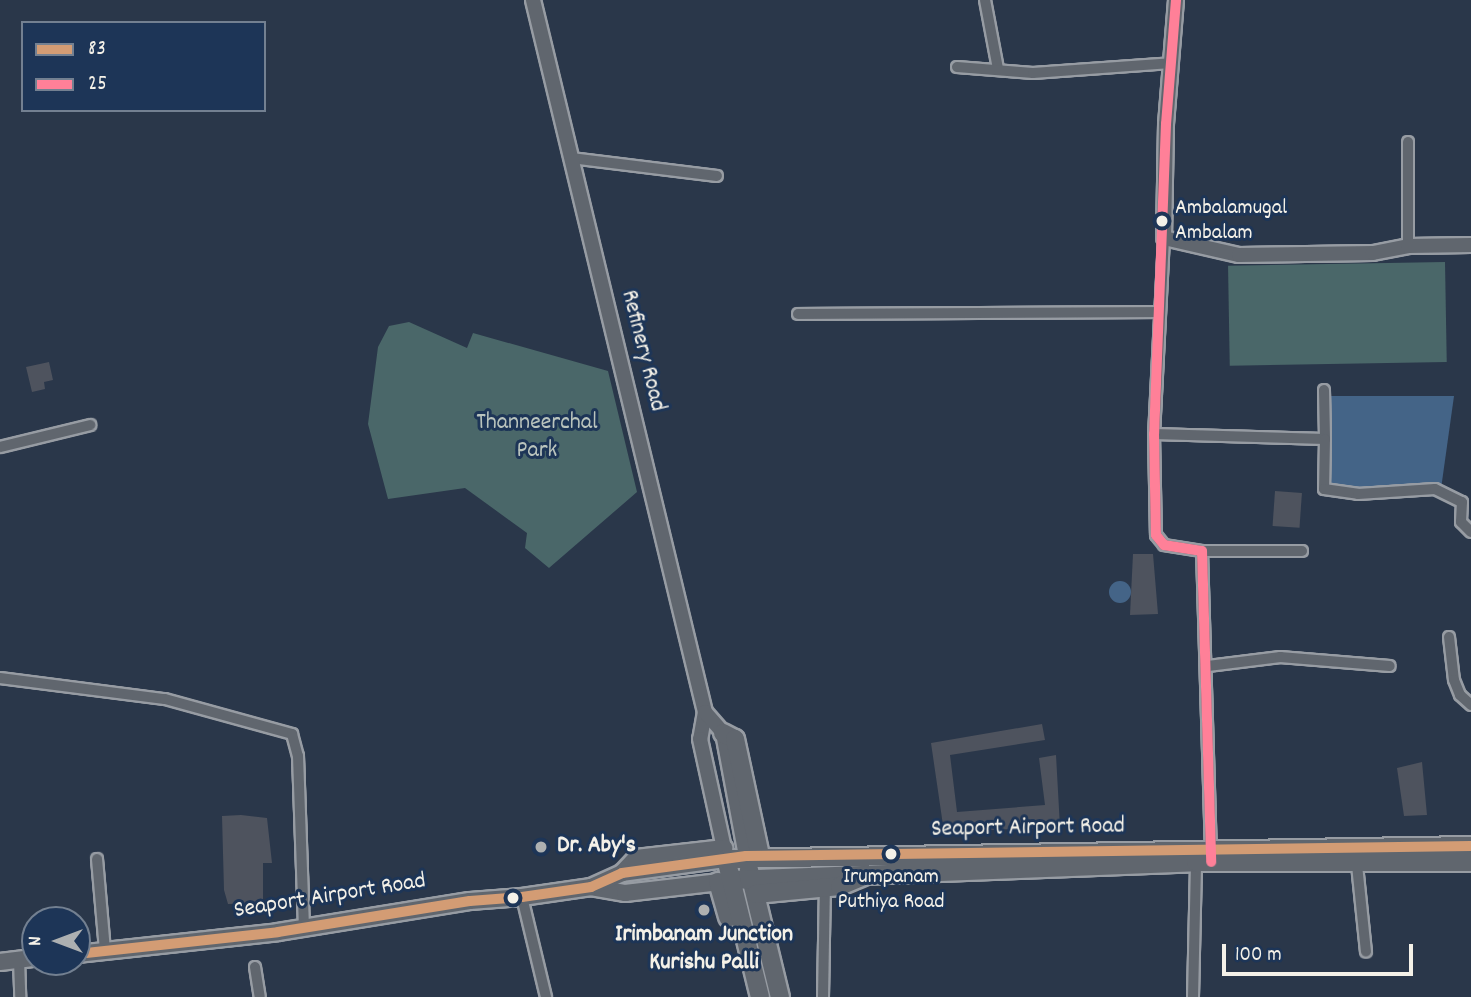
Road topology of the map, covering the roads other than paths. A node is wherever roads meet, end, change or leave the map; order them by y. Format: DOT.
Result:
graph roads {
  1 [pos="533,0"];
  2 [pos="985,0"];
  3 [pos="1176,0"];
  4 [pos="1171,63"];
  5 [pos="957,67"];
  6 [pos="998,69"];
  7 [pos="1408,142"];
  8 [pos="571,158"];
  9 [pos="717,176"];
  10 [pos="1164,238"];
  11 [pos="1471,245"];
  12 [pos="1408,246"];
  13 [pos="1160,312"];
  14 [pos="798,314"];
  15 [pos="1324,390"];
  16 [pos="90,425"];
  17 [pos="1154,434"];
  18 [pos="1325,439"];
  19 [pos="0,447"];
  20 [pos="1471,532"];
  21 [pos="1202,551"];
  22 [pos="1302,551"];
  23 [pos="1449,637"];
  24 [pos="1208,666"];
  25 [pos="1390,666"];
  26 [pos="0,678"];
  27 [pos="1471,705"];
  28 [pos="705,712"];
  29 [pos="723,733"];
  30 [pos="1471,846"];
  31 [pos="725,854"];
  32 [pos="753,856"];
  33 [pos="1206,858"];
  34 [pos="97,859"];
  35 [pos="1471,862"];
  36 [pos="1357,866"];
  37 [pos="874,872"];
  38 [pos="724,881"];
  39 [pos="753,886"];
  40 [pos="590,887"];
  41 [pos="825,887"];
  42 [pos="522,897"];
  43 [pos="304,928"];
  44 [pos="105,951"];
  45 [pos="91,952"];
  46 [pos="1366,952"];
  47 [pos="21,960"];
  48 [pos="0,962"];
  49 [pos="256,967"];
  50 [pos="24,976"];
  51 [pos="20,997"];
  52 [pos="260,997"];
  53 [pos="546,997"];
  54 [pos="753,997"];
  55 [pos="760,997"];
  56 [pos="780,997"];
  57 [pos="823,997"];
  58 [pos="1193,997"];
  1 -- 8 [label="main road, Refinery Road"];
  2 -- 6 [label="street"];
  3 -- 4 [label="main road"];
  4 -- 6 [label="street"];
  4 -- 10 [label="main road"];
  5 -- 6 [label="street"];
  7 -- 12 [label="street"];
  8 -- 9 [label="street"];
  8 -- 28 [label="main road, Refinery Road"];
  10 -- 12 [label="main road"];
  10 -- 13 [label="street"];
  11 -- 12 [label="main road"];
  13 -- 14 [label="street"];
  13 -- 17 [label="street"];
  15 -- 18 [label="street"];
  16 -- 19 [label="street"];
  17 -- 18 [label="street"];
  17 -- 21 [label="street"];
  18 -- 20 [label="street"];
  21 -- 22 [label="street"];
  21 -- 24 [label="street"];
  23 -- 27 [label="street"];
  24 -- 25 [label="street"];
  24 -- 33 [label="street"];
  26 -- 43 [label="street"];
  28 -- 29 [label="main road, Refinery Road"];
  28 -- 31 [label="main road, Refinery Road"];
  29 -- 32 [label="highway"];
  30 -- 33 [label="highway, Seaport Airport Road"];
  31 -- 32 [label="highway, Seaport Airport Road"];
  31 -- 38 [label="highway, Refinery Road"];
  31 -- 40 [label="main road, Seaport Airport Road"];
  32 -- 33 [label="highway, Seaport Airport Road"];
  32 -- 39 [label="highway"];
  33 -- 36 [label="highway, Seaport Airport Road"];
  33 -- 37 [label="highway, Seaport Airport Road"];
  33 -- 58 [label="street"];
  34 -- 44 [label="street"];
  35 -- 36 [label="highway, Seaport Airport Road"];
  36 -- 46 [label="street"];
  37 -- 39 [label="highway, Seaport Airport Road"];
  37 -- 41 [label="highway"];
  38 -- 39 [label="highway, Seaport Airport Road"];
  38 -- 40 [label="main road, Seaport Airport Road"];
  38 -- 54 [label="highway"];
  38 -- 55 [label="highway, Refinery Road"];
  39 -- 41 [label="highway"];
  39 -- 56 [label="highway"];
  40 -- 42 [label="main road, Seaport Airport Road"];
  41 -- 57 [label="street"];
  42 -- 43 [label="main road, Seaport Airport Road"];
  42 -- 53 [label="street"];
  43 -- 44 [label="main road, Seaport Airport Road"];
  44 -- 45 [label="main road, Seaport Airport Road"];
  47 -- 48 [label="main road"];
  49 -- 52 [label="street"];
  50 -- 51 [label="street"];
}
